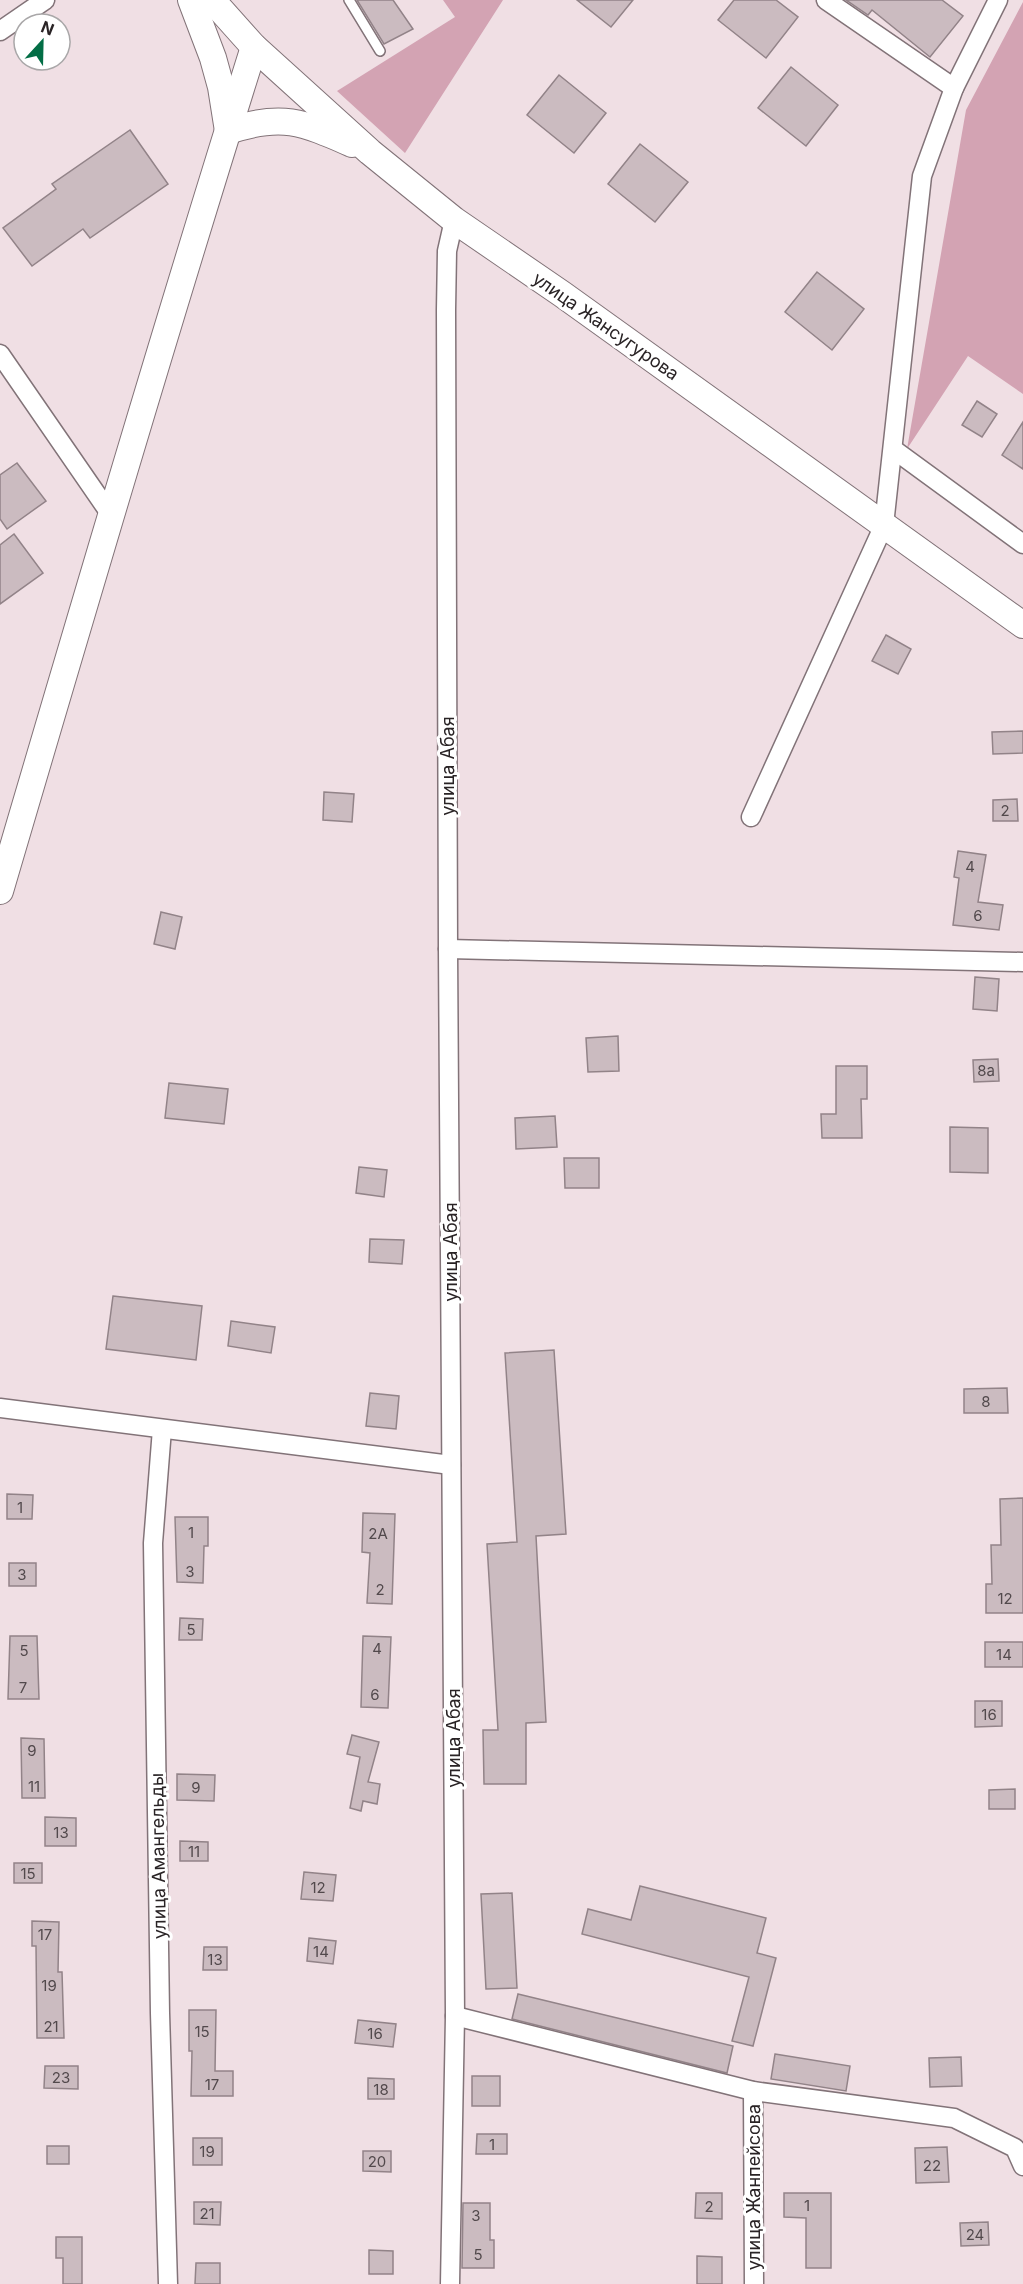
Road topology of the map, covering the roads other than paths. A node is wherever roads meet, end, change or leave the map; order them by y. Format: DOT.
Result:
graph roads {
  1 [pos="45,0"];
  2 [pos="190,0"];
  3 [pos="349,0"];
  4 [pos="826,0"];
  5 [pos="998,0"];
  6 [pos="220,2"];
  7 [pos="0,31"];
  8 [pos="254,47"];
  9 [pos="380,51"];
  10 [pos="954,88"];
  11 [pos="228,131"];
  12 [pos="370,152"];
  13 [pos="454,220"];
  14 [pos="0,354"];
  15 [pos="893,449"];
  16 [pos="111,515"];
  17 [pos="884,525"];
  18 [pos="1023,544"];
  19 [pos="1023,625"];
  20 [pos="751,817"];
  21 [pos="6,845"];
  22 [pos="0,891"];
  23 [pos="448,949"];
  24 [pos="1023,962"];
  25 [pos="0,1408"];
  26 [pos="162,1429"];
  27 [pos="451,1465"];
  28 [pos="455,2016"];
  29 [pos="753,2091"];
  30 [pos="1023,2166"];
  31 [pos="168,2284"];
  32 [pos="450,2284"];
  33 [pos="754,2284"];
  1 -- 7 [label="street"];
  2 -- 11 [label="main road"];
  3 -- 9 [label="lane"];
  4 -- 10 [label="street"];
  5 -- 10 [label="street"];
  6 -- 8 [label="main road, улица Жансугурова"];
  8 -- 11 [label="main road"];
  8 -- 12 [label="main road, улица Жансугурова"];
  10 -- 15 [label="street"];
  11 -- 12 [label="main road"];
  11 -- 16 [label="main road"];
  12 -- 13 [label="main road, улица Жансугурова"];
  13 -- 17 [label="main road, улица Жансугурова"];
  13 -- 23 [label="street, улица Абая"];
  14 -- 16 [label="street"];
  15 -- 17 [label="street"];
  15 -- 18 [label="street"];
  16 -- 21 [label="main road"];
  17 -- 19 [label="main road, улица Жансугурова"];
  17 -- 20 [label="street"];
  21 -- 22 [label="main road"];
  23 -- 24 [label="street"];
  23 -- 27 [label="street, улица Абая"];
  25 -- 26 [label="street"];
  26 -- 27 [label="street"];
  26 -- 31 [label="street, улица Амангельды"];
  27 -- 28 [label="street, улица Абая"];
  28 -- 29 [label="street"];
  28 -- 32 [label="street, улица Абая"];
  29 -- 30 [label="street"];
  29 -- 33 [label="street, улица Жанпейсова"];
}
